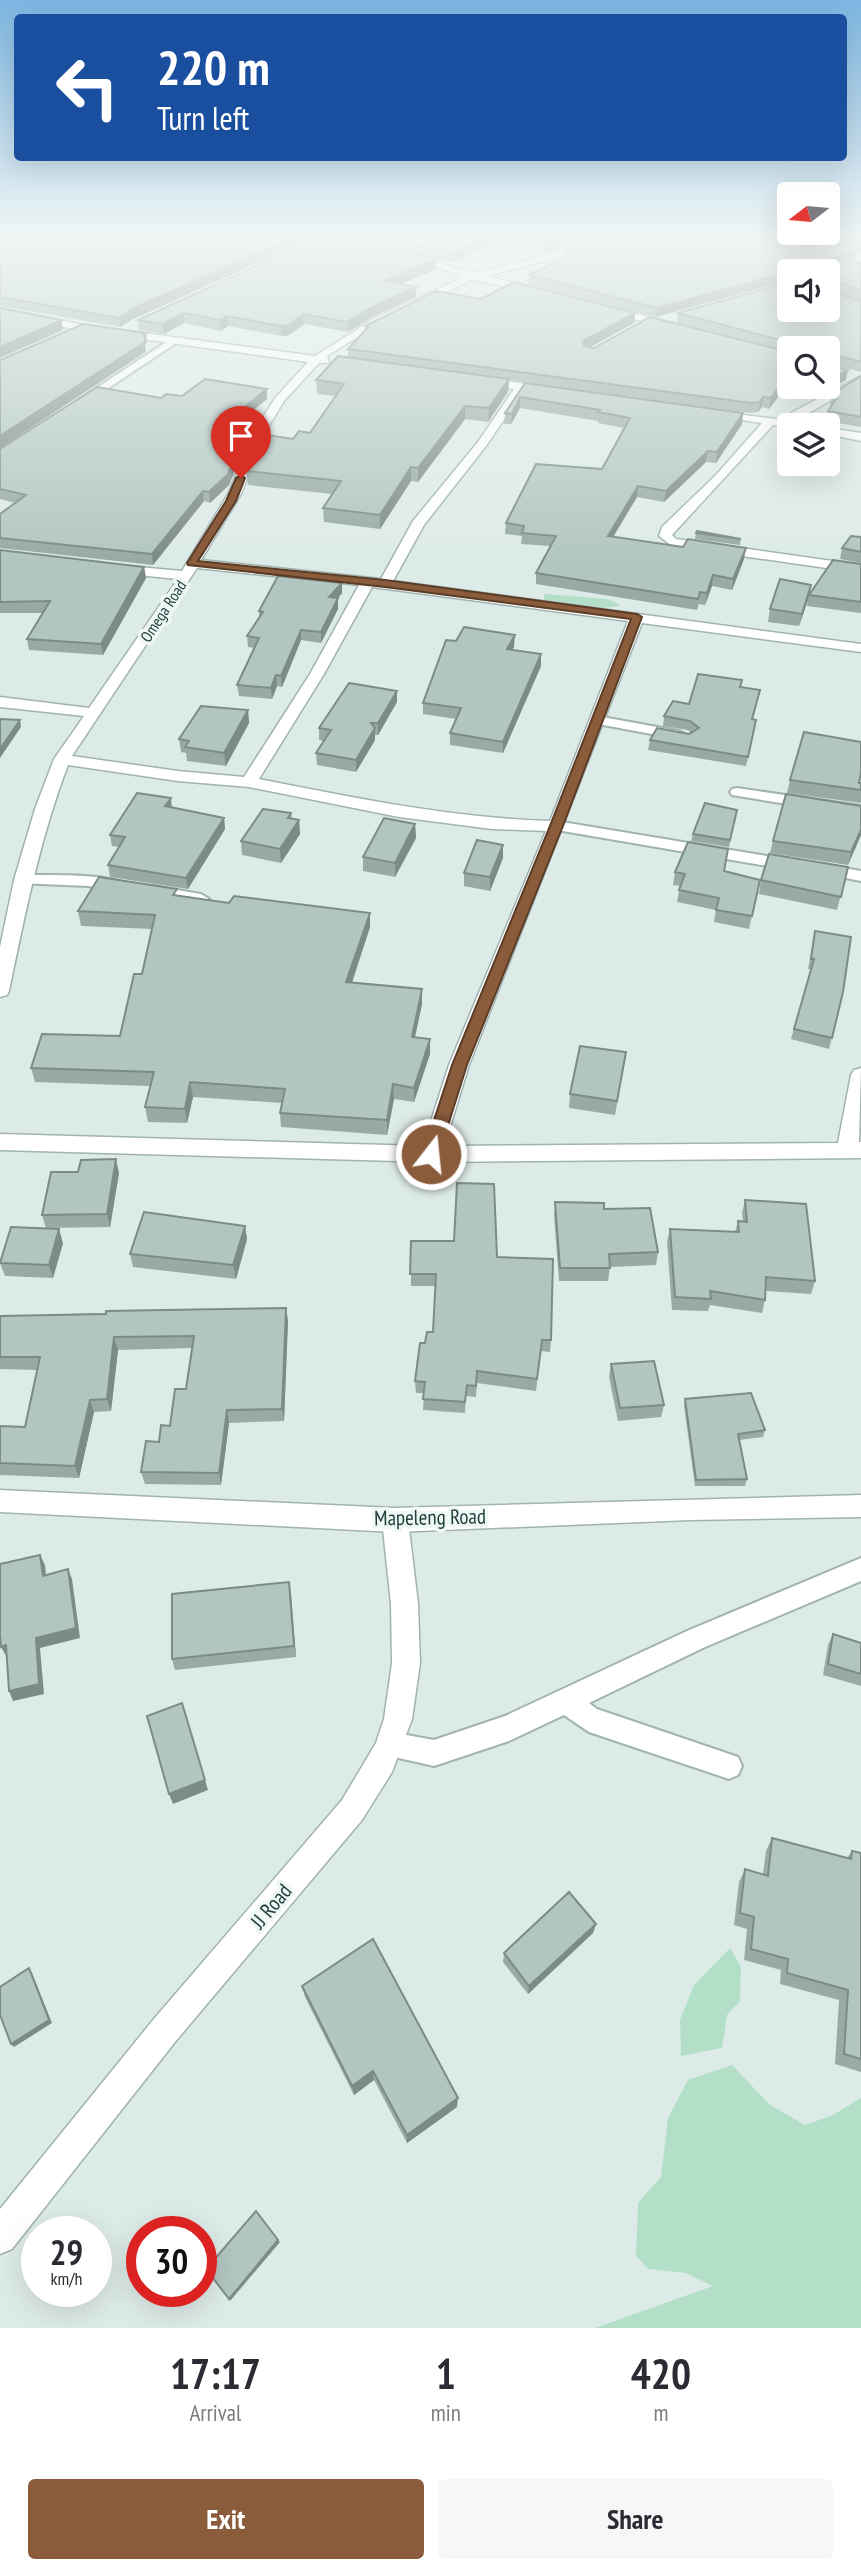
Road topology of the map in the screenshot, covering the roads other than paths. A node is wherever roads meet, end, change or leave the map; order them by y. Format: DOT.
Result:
graph roads {
  1 [pos="170,344"];
  2 [pos="194,344"];
  3 [pos="339,344"];
  4 [pos="316,360"];
  5 [pos="343,363"];
  6 [pos="840,372"];
  7 [pos="861,378"];
  8 [pos="466,379"];
  9 [pos="521,386"];
  10 [pos="562,392"];
  11 [pos="67,411"];
  12 [pos="700,411"];
  13 [pos="799,413"];
  14 [pos="770,421"];
  15 [pos="777,422"];
  16 [pos="840,433"];
  17 [pos="861,437"];
  18 [pos="108,568"];
  19 [pos="861,569"];
  20 [pos="189,570"];
  21 [pos="368,582"];
  22 [pos="385,583"];
  23 [pos="637,617"];
  24 [pos="861,648"];
  25 [pos="0,702"];
  26 [pos="94,713"];
  27 [pos="597,720"];
  28 [pos="688,737"];
  29 [pos="62,760"];
  30 [pos="249,782"];
  31 [pos="737,792"];
  32 [pos="861,811"];
  33 [pos="556,826"];
  34 [pos="861,876"];
  35 [pos="23,880"];
  36 [pos="201,899"];
  37 [pos="0,991"];
  38 [pos="861,1076"];
  39 [pos="0,1142"];
  40 [pos="854,1150"];
  41 [pos="431,1154"];
  42 [pos="0,1501"];
  43 [pos="861,1506"];
  44 [pos="395,1520"];
  45 [pos="861,1569"];
  46 [pos="567,1701"];
  47 [pos="390,1745"];
  48 [pos="729,1766"];
  49 [pos="0,2237"];
  1 -- 11 [label="lane"];
  2 -- 4 [label="street"];
  3 -- 4 [label="street, Omega Road"];
  4 -- 5 [label="street"];
  4 -- 20 [label="street, Omega Road"];
  6 -- 7 [label="street"];
  7 -- 13 [label="street"];
  8 -- 9 [label="street"];
  9 -- 10 [label="street"];
  9 -- 22 [label="street"];
  12 -- 14 [label="street"];
  14 -- 15 [label="street"];
  14 -- 19 [label="street"];
  16 -- 17 [label="street"];
  18 -- 20 [label="street"];
  20 -- 21 [label="street"];
  20 -- 26 [label="street, Omega Road"];
  21 -- 22 [label="street"];
  21 -- 30 [label="street"];
  22 -- 23 [label="street"];
  23 -- 24 [label="street"];
  23 -- 27 [label="street"];
  25 -- 26 [label="street"];
  26 -- 29 [label="street, Omega Road"];
  27 -- 28 [label="lane"];
  27 -- 33 [label="street"];
  29 -- 30 [label="street"];
  29 -- 35 [label="street, Omega Road"];
  30 -- 33 [label="street"];
  31 -- 32 [label="lane"];
  33 -- 34 [label="lane"];
  33 -- 41 [label="street"];
  35 -- 36 [label="lane"];
  35 -- 37 [label="street, Omega Road"];
  38 -- 40 [label="street"];
  39 -- 41 [label="street"];
  40 -- 41 [label="street"];
  42 -- 44 [label="street, Mapeleng Road"];
  43 -- 44 [label="street, Mapeleng Road"];
  44 -- 47 [label="street, JJ Road"];
  45 -- 46 [label="lane"];
  46 -- 47 [label="lane"];
  46 -- 48 [label="lane"];
  47 -- 49 [label="street, JJ Road"];
}
